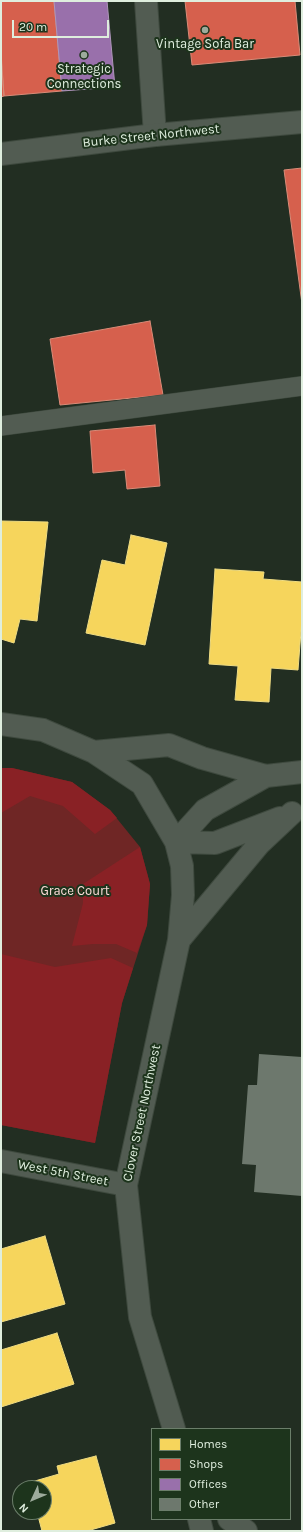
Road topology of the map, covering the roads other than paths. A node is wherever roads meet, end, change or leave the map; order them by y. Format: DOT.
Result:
graph roads {
  1 [pos="146,1"];
  2 [pos="302,122"];
  3 [pos="155,135"];
  4 [pos="1,154"];
  5 [pos="302,386"];
  6 [pos="1,426"];
  7 [pos="1,724"];
  8 [pos="94,752"];
  9 [pos="302,772"];
  10 [pos="266,776"];
  11 [pos="297,808"];
  12 [pos="176,842"];
  13 [pos="179,940"];
  14 [pos="1,1161"];
  15 [pos="126,1185"];
  16 [pos="174,1428"];
  17 [pos="199,1520"];
  18 [pos="230,1520"];
  19 [pos="202,1531"];
  20 [pos="246,1531"];
  1 -- 3 [label="street"];
  2 -- 3 [label="street, Burke Street Northwest"];
  3 -- 4 [label="street, Burke Street Northwest"];
  5 -- 6 [label="lane"];
  7 -- 8 [label="street, Clover Street Northwest"];
  8 -- 10 [label="street"];
  8 -- 12 [label="street, Clover Street Northwest"];
  9 -- 10 [label="street"];
  10 -- 12 [label="street"];
  11 -- 12 [label="street"];
  11 -- 13 [label="street"];
  12 -- 13 [label="street, Clover Street Northwest"];
  13 -- 15 [label="street, Clover Street Northwest"];
  14 -- 15 [label="street, West 5th Street"];
  15 -- 16 [label="street, Clover Street Northwest"];
  17 -- 19 [label="street"];
  18 -- 20 [label="street"];
}
